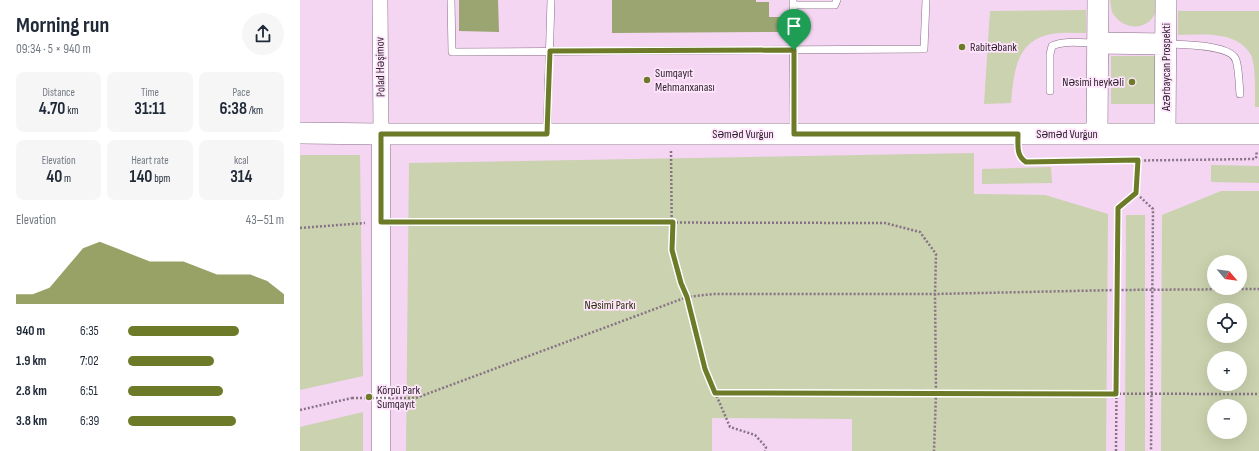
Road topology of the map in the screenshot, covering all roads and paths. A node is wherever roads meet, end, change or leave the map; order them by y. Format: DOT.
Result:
graph roads {
  1 [pos="380,0"];
  2 [pos="451,0"];
  3 [pos="551,0"];
  4 [pos="837,0"];
  5 [pos="926,0"];
  6 [pos="1098,0"];
  7 [pos="1166,0"];
  8 [pos="793,3"];
  9 [pos="1098,43"];
  10 [pos="1166,44"];
  11 [pos="794,50"];
  12 [pos="550,51"];
  13 [pos="1050,91"];
  14 [pos="1240,94"];
  15 [pos="300,133"];
  16 [pos="381,134"];
  17 [pos="547,134"];
  18 [pos="670,134"];
  19 [pos="794,134"];
  20 [pos="1018,134"];
  21 [pos="1097,134"];
  22 [pos="1165,134"];
  23 [pos="1257,134"];
  24 [pos="1138,160"];
  25 [pos="1136,193"];
  26 [pos="381,222"];
  27 [pos="673,222"];
  28 [pos="300,228"];
  29 [pos="1259,289"];
  30 [pos="1118,290"];
  31 [pos="1152,290"];
  32 [pos="935,294"];
  33 [pos="687,297"];
  34 [pos="715,393"];
  35 [pos="936,394"];
  36 [pos="1116,394"];
  37 [pos="1152,394"];
  38 [pos="1259,394"];
  39 [pos="300,410"];
  40 [pos="381,451"];
  41 [pos="765,451"];
  42 [pos="934,451"];
  43 [pos="1116,451"];
  44 [pos="1151,451"];
  1 -- 16 [label="street, Polad Həşimov"];
  2 -- 12 [label="lane"];
  3 -- 12 [label="lane"];
  4 -- 8 [label="lane"];
  5 -- 11 [label="lane"];
  6 -- 9 [label="main road"];
  7 -- 10 [label="main road, Azərbaycan Prospekti"];
  8 -- 11 [label="lane"];
  9 -- 10 [label="main road"];
  9 -- 13 [label="lane"];
  9 -- 21 [label="main road"];
  10 -- 14 [label="lane"];
  10 -- 22 [label="main road, Azərbaycan Prospekti"];
  11 -- 12 [label="lane"];
  11 -- 19 [label="lane"];
  12 -- 17 [label="lane"];
  15 -- 16 [label="main road, Səməd Vurğun"];
  16 -- 17 [label="main road, Səməd Vurğun"];
  16 -- 26 [label="street"];
  17 -- 18 [label="main road, Səməd Vurğun"];
  18 -- 19 [label="main road, Səməd Vurğun"];
  18 -- 27 [label="path"];
  19 -- 20 [label="main road, Səməd Vurğun"];
  20 -- 21 [label="main road, Səməd Vurğun"];
  20 -- 24 [label="path"];
  21 -- 22 [label="main road, Səməd Vurğun"];
  22 -- 23 [label="main road, Səməd Vurğun"];
  23 -- 24 [label="path"];
  24 -- 25 [label="path"];
  25 -- 30 [label="path"];
  25 -- 31 [label="path"];
  26 -- 27 [label="path"];
  26 -- 28 [label="path"];
  26 -- 40 [label="street"];
  27 -- 32 [label="path"];
  27 -- 33 [label="path"];
  29 -- 31 [label="path"];
  30 -- 31 [label="path"];
  30 -- 32 [label="path"];
  30 -- 36 [label="path"];
  31 -- 37 [label="path"];
  32 -- 33 [label="path"];
  32 -- 35 [label="path"];
  33 -- 34 [label="path"];
  33 -- 39 [label="path, bridge"];
  34 -- 35 [label="path"];
  34 -- 41 [label="path"];
  35 -- 36 [label="path"];
  35 -- 42 [label="path"];
  36 -- 37 [label="path"];
  36 -- 43 [label="path"];
  37 -- 38 [label="path"];
  37 -- 44 [label="path"];
}
